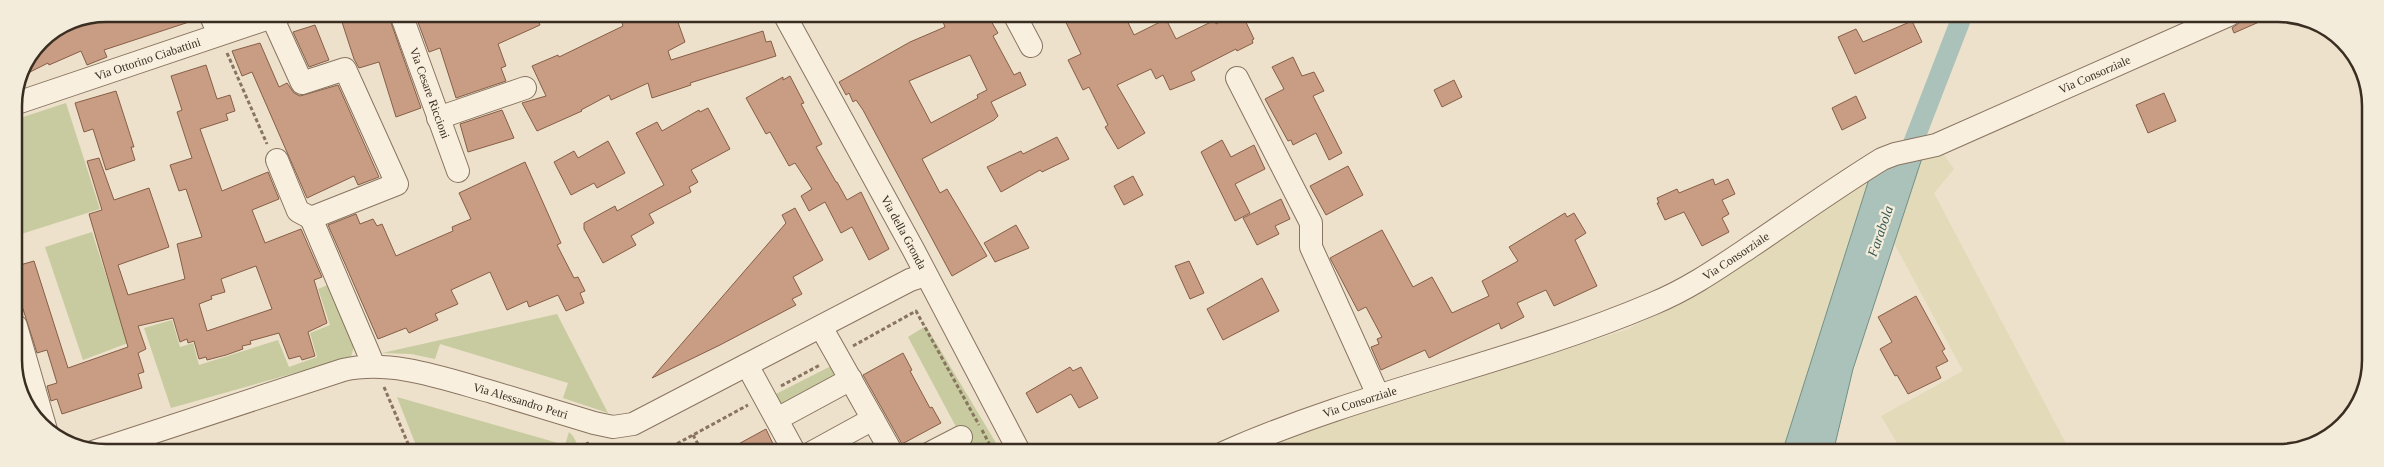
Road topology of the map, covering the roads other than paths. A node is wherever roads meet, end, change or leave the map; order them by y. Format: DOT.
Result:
graph roads {
  1 [pos="214,22"];
  2 [pos="256,22"];
  3 [pos="280,22"];
  4 [pos="404,22"];
  5 [pos="788,22"];
  6 [pos="1018,22"];
  7 [pos="2213,22"];
  8 [pos="219,34"];
  9 [pos="1031,46"];
  10 [pos="1237,78"];
  11 [pos="525,88"];
  12 [pos="23,101"];
  13 [pos="438,118"];
  14 [pos="277,160"];
  15 [pos="458,171"];
  16 [pos="311,218"];
  17 [pos="926,275"];
  18 [pos="821,327"];
  19 [pos="747,364"];
  20 [pos="374,366"];
  21 [pos="23,370"];
  22 [pos="850,379"];
  23 [pos="1378,395"];
  24 [pos="37,406"];
  25 [pos="873,418"];
  26 [pos="777,419"];
  27 [pos="961,437"];
  28 [pos="117,444"];
  29 [pos="790,444"];
  30 [pos="827,444"];
  31 [pos="887,444"];
  32 [pos="947,444"];
  33 [pos="1015,444"];
  34 [pos="1267,444"];
  1 -- 8 [label="street"];
  2 -- 8 [label="street, Via Ottorino Ciabattini"];
  3 -- 16 [label="street"];
  4 -- 13 [label="street, Via Cesare Riccioni"];
  5 -- 17 [label="street, Via della Gronda"];
  6 -- 9 [label="street"];
  7 -- 23 [label="street, Via Consorziale"];
  8 -- 12 [label="street, Via Ottorino Ciabattini"];
  10 -- 23 [label="street"];
  11 -- 13 [label="street"];
  13 -- 15 [label="street, Via Cesare Riccioni"];
  14 -- 16 [label="street"];
  16 -- 20 [label="street"];
  17 -- 18 [label="street, Via Alessandro Petri"];
  17 -- 33 [label="street, Via della Gronda"];
  18 -- 19 [label="street, Via Alessandro Petri"];
  18 -- 22 [label="street"];
  19 -- 20 [label="street, Via Alessandro Petri"];
  19 -- 26 [label="street"];
  20 -- 28 [label="street, Via Alessandro Petri"];
  21 -- 24 [label="street"];
  22 -- 25 [label="street"];
  22 -- 26 [label="street"];
  23 -- 34 [label="street, Via Consorziale"];
  25 -- 30 [label="street"];
  25 -- 31 [label="street"];
  26 -- 29 [label="street"];
  27 -- 32 [label="street"];
}
